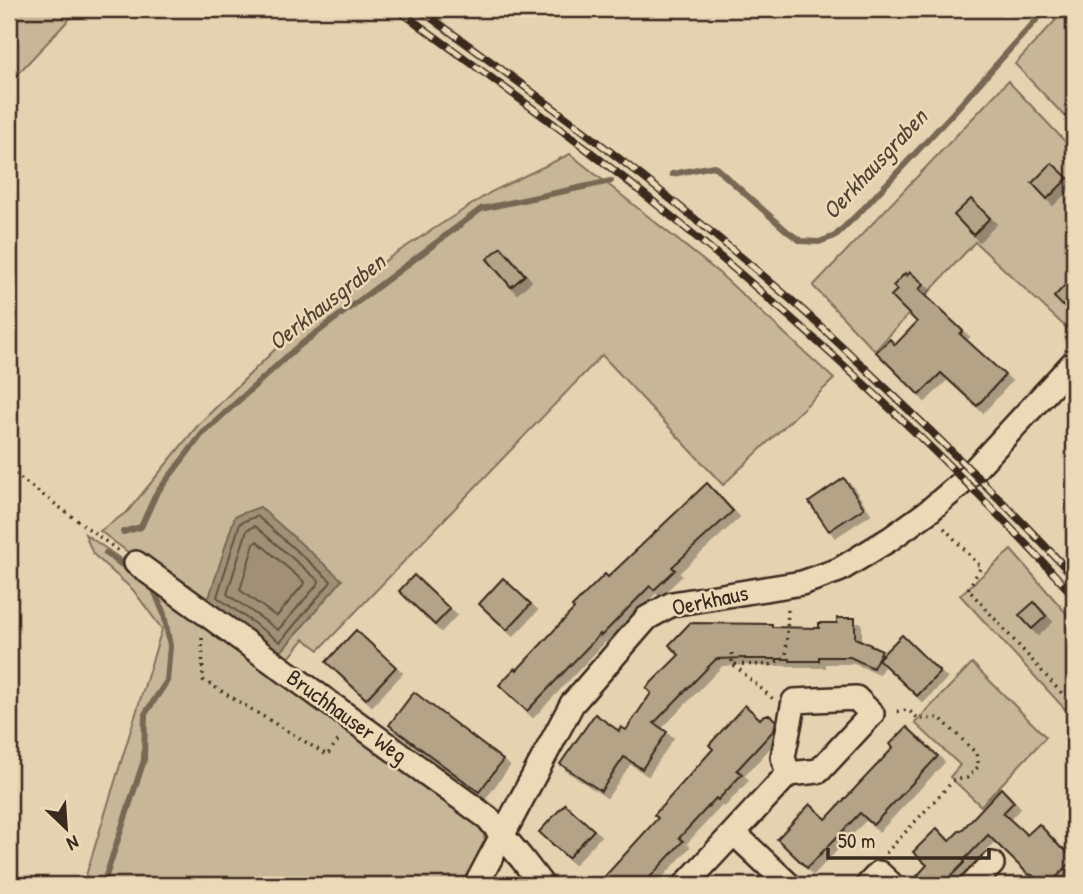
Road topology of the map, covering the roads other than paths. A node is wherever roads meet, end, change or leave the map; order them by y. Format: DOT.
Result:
graph roads {
  1 [pos="1074,362"];
  2 [pos="136,563"];
  3 [pos="788,774"];
  4 [pos="734,833"];
  5 [pos="502,836"];
  6 [pos="992,864"];
  7 [pos="476,885"];
  8 [pos="542,885"];
  9 [pos="685,885"];
  10 [pos="789,885"];
  11 [pos="972,885"];
  1 -- 5 [label="street, Oerkhaus"];
  2 -- 5 [label="street, Bruchhauser Weg"];
  3 -- 3 [label="street"];
  3 -- 4 [label="street"];
  4 -- 9 [label="street"];
  4 -- 10 [label="street"];
  5 -- 7 [label="street, Oerkhaus"];
  5 -- 8 [label="street, Bruchhauser Weg"];
  6 -- 11 [label="street"];
}
